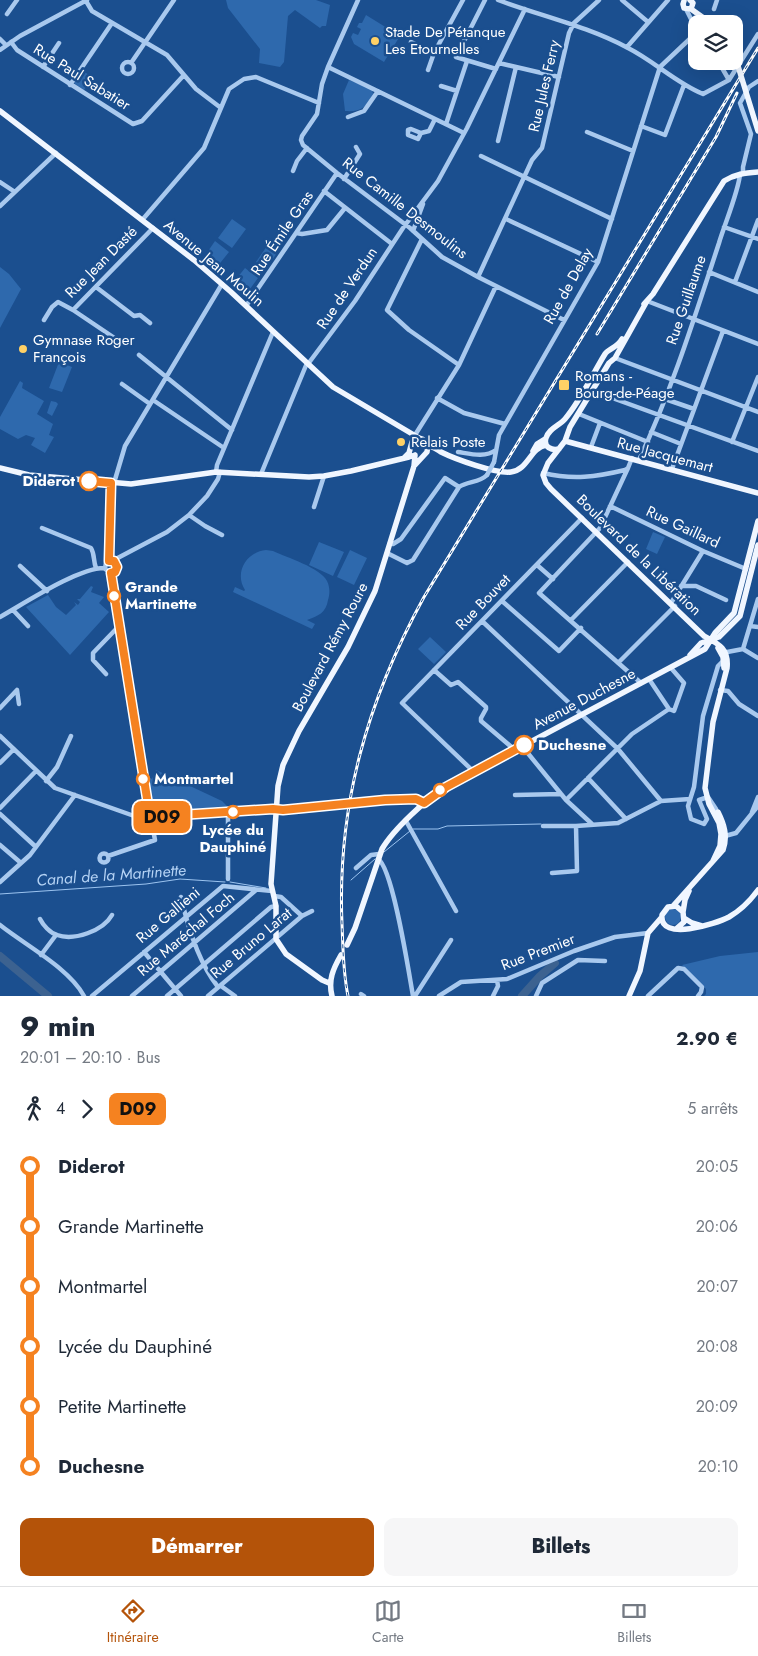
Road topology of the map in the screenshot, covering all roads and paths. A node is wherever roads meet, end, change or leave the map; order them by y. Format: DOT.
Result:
graph roads {
  1 [pos="16,0"];
  2 [pos="174,0"];
  3 [pos="358,0"];
  4 [pos="463,0"];
  5 [pos="486,0"];
  6 [pos="498,0"];
  7 [pos="599,0"];
  8 [pos="622,0"];
  9 [pos="668,0"];
  10 [pos="686,0"];
  11 [pos="717,0"];
  12 [pos="83,1"];
  13 [pos="524,9"];
  14 [pos="688,9"];
  15 [pos="714,9"];
  16 [pos="7,14"];
  17 [pos="690,15"];
  18 [pos="698,15"];
  19 [pos="648,22"];
  20 [pos="112,23"];
  21 [pos="573,25"];
  22 [pos="758,34"];
  23 [pos="0,39"];
  24 [pos="688,41"];
  25 [pos="145,42"];
  26 [pos="411,42"];
  27 [pos="8,43"];
  28 [pos="59,43"];
  29 [pos="627,47"];
  30 [pos="0,50"];
  31 [pos="434,53"];
  32 [pos="467,60"];
  33 [pos="499,62"];
  34 [pos="131,63"];
  35 [pos="43,67"];
  36 [pos="328,67"];
  37 [pos="516,67"];
  38 [pos="660,67"];
  39 [pos="496,69"];
  40 [pos="428,70"];
  41 [pos="723,70"];
  42 [pos="739,70"];
  43 [pos="184,74"];
  44 [pos="559,77"];
  45 [pos="729,80"];
  46 [pos="758,81"];
  47 [pos="70,84"];
  48 [pos="684,85"];
  49 [pos="441,86"];
  50 [pos="378,91"];
  51 [pos="457,91"];
  52 [pos="319,103"];
  53 [pos="221,108"];
  54 [pos="0,111"];
  55 [pos="348,117"];
  56 [pos="435,119"];
  57 [pos="446,124"];
  58 [pos="642,126"];
  59 [pos="758,131"];
  60 [pos="587,132"];
  61 [pos="420,133"];
  62 [pos="464,134"];
  63 [pos="498,141"];
  64 [pos="356,146"];
  65 [pos="307,148"];
  66 [pos="633,152"];
  67 [pos="56,153"];
  68 [pos="481,156"];
  69 [pos="293,171"];
  70 [pos="758,172"];
  71 [pos="337,173"];
  72 [pos="741,173"];
  73 [pos="523,177"];
  74 [pos="344,178"];
  75 [pos="0,182"];
  76 [pos="324,191"];
  77 [pos="15,192"];
  78 [pos="424,202"];
  79 [pos="0,206"];
  80 [pos="345,208"];
  81 [pos="143,219"];
  82 [pos="506,219"];
  83 [pos="612,219"];
  84 [pos="758,220"];
  85 [pos="405,225"];
  86 [pos="724,227"];
  87 [pos="153,228"];
  88 [pos="413,231"];
  89 [pos="296,233"];
  90 [pos="752,237"];
  91 [pos="758,239"];
  92 [pos="422,240"];
  93 [pos="392,244"];
  94 [pos="598,262"];
  95 [pos="709,272"];
  96 [pos="478,278"];
  97 [pos="734,282"];
  98 [pos="222,284"];
  99 [pos="496,286"];
  100 [pos="96,287"];
  101 [pos="758,292"];
  102 [pos="647,301"];
  103 [pos="246,306"];
  104 [pos="73,310"];
  105 [pos="693,319"];
  106 [pos="44,320"];
  107 [pos="564,320"];
  108 [pos="150,323"];
  109 [pos="723,331"];
  110 [pos="273,332"];
  111 [pos="119,340"];
  112 [pos="758,344"];
  113 [pos="139,355"];
  114 [pos="611,355"];
  115 [pos="308,364"];
  116 [pos="459,365"];
  117 [pos="758,377"];
  118 [pos="166,378"];
  119 [pos="672,380"];
  120 [pos="122,384"];
  121 [pos="701,390"];
  122 [pos="593,391"];
  123 [pos="437,398"];
  124 [pos="665,399"];
  125 [pos="152,402"];
  126 [pos="746,408"];
  127 [pos="694,409"];
  128 [pos="758,412"];
  129 [pos="579,414"];
  130 [pos="660,415"];
  131 [pos="600,423"];
  132 [pos="505,424"];
  133 [pos="688,425"];
  134 [pos="556,426"];
  135 [pos="232,430"];
  136 [pos="651,432"];
  137 [pos="567,433"];
  138 [pos="414,437"];
  139 [pos="565,441"];
  140 [pos="648,442"];
  141 [pos="732,442"];
  142 [pos="428,444"];
  143 [pos="547,444"];
  144 [pos="681,444"];
  145 [pos="224,448"];
  146 [pos="591,448"];
  147 [pos="410,449"];
  148 [pos="559,449"];
  149 [pos="496,450"];
  150 [pos="758,451"];
  151 [pos="442,452"];
  152 [pos="458,452"];
  153 [pos="420,454"];
  154 [pos="632,458"];
  155 [pos="403,459"];
  156 [pos="639,460"];
  157 [pos="548,463"];
  158 [pos="0,468"];
  159 [pos="414,468"];
  160 [pos="628,468"];
  161 [pos="672,469"];
  162 [pos="218,472"];
  163 [pos="543,473"];
  164 [pos="261,474"];
  165 [pos="324,476"];
  166 [pos="112,483"];
  167 [pos="459,487"];
  168 [pos="758,493"];
  169 [pos="610,506"];
  170 [pos="314,507"];
  171 [pos="189,515"];
  172 [pos="582,518"];
  173 [pos="758,522"];
  174 [pos="42,528"];
  175 [pos="597,532"];
  176 [pos="222,535"];
  177 [pos="390,543"];
  178 [pos="758,545"];
  179 [pos="703,551"];
  180 [pos="127,553"];
  181 [pos="387,553"];
  182 [pos="757,553"];
  183 [pos="111,561"];
  184 [pos="628,562"];
  185 [pos="537,565"];
  186 [pos="20,566"];
  187 [pos="117,566"];
  188 [pos="96,568"];
  189 [pos="104,568"];
  190 [pos="746,568"];
  191 [pos="111,573"];
  192 [pos="553,579"];
  193 [pos="681,586"];
  194 [pos="47,591"];
  195 [pos="758,598"];
  196 [pos="726,600"];
  197 [pos="502,601"];
  198 [pos="673,604"];
  199 [pos="13,610"];
  200 [pos="0,616"];
  201 [pos="571,620"];
  202 [pos="482,621"];
  203 [pos="28,626"];
  204 [pos="119,626"];
  205 [pos="750,626"];
  206 [pos="758,627"];
  207 [pos="581,628"];
  208 [pos="710,639"];
  209 [pos="743,650"];
  210 [pos="724,655"];
  211 [pos="758,658"];
  212 [pos="618,664"];
  213 [pos="671,668"];
  214 [pos="434,670"];
  215 [pos="106,674"];
  216 [pos="649,679"];
  217 [pos="641,683"];
  218 [pos="720,690"];
  219 [pos="19,704"];
  220 [pos="0,708"];
  221 [pos="669,708"];
  222 [pos="582,714"];
  223 [pos="758,716"];
  224 [pos="0,736"];
  225 [pos="71,736"];
  226 [pos="522,746"];
  227 [pos="14,749"];
  228 [pos="618,749"];
  229 [pos="515,750"];
  230 [pos="0,763"];
  231 [pos="36,770"];
  232 [pos="474,772"];
  233 [pos="708,775"];
  234 [pos="588,778"];
  235 [pos="46,781"];
  236 [pos="561,794"];
  237 [pos="75,795"];
  238 [pos="515,795"];
  239 [pos="707,797"];
  240 [pos="758,797"];
  241 [pos="690,799"];
  242 [pos="566,800"];
  243 [pos="661,801"];
  244 [pos="354,802"];
  245 [pos="347,803"];
  246 [pos="424,803"];
  247 [pos="758,806"];
  248 [pos="0,808"];
  249 [pos="276,809"];
  250 [pos="716,809"];
  251 [pos="228,813"];
  252 [pos="0,814"];
  253 [pos="751,815"];
  254 [pos="150,817"];
  255 [pos="626,819"];
  256 [pos="406,821"];
  257 [pos="592,824"];
  258 [pos="543,826"];
  259 [pos="576,826"];
  260 [pos="723,835"];
  261 [pos="0,845"];
  262 [pos="36,847"];
  263 [pos="4,849"];
  264 [pos="0,853"];
  265 [pos="108,856"];
  266 [pos="379,857"];
  267 [pos="20,863"];
  268 [pos="356,868"];
  269 [pos="552,873"];
  270 [pos="228,880"];
  271 [pos="0,882"];
  272 [pos="692,886"];
  273 [pos="256,890"];
  274 [pos="758,890"];
  275 [pos="273,893"];
  276 [pos="181,897"];
  277 [pos="276,906"];
  278 [pos="673,906"];
  279 [pos="312,911"];
  280 [pos="456,912"];
  281 [pos="112,915"];
  282 [pos="684,915"];
  283 [pos="302,916"];
  284 [pos="186,918"];
  285 [pos="661,918"];
  286 [pos="40,919"];
  287 [pos="0,925"];
  288 [pos="665,926"];
  289 [pos="705,926"];
  290 [pos="676,929"];
  291 [pos="648,933"];
  292 [pos="56,935"];
  293 [pos="276,939"];
  294 [pos="450,940"];
  295 [pos="195,943"];
  296 [pos="347,945"];
  297 [pos="574,951"];
  298 [pos="144,952"];
  299 [pos="41,955"];
  300 [pos="340,955"];
  301 [pos="578,960"];
  302 [pos="605,961"];
  303 [pos="205,964"];
  304 [pos="161,971"];
  305 [pos="497,980"];
  306 [pos="329,983"];
  307 [pos="219,987"];
  308 [pos="175,989"];
  309 [pos="84,996"];
  310 [pos="92,996"];
  311 [pos="132,996"];
  312 [pos="167,996"];
  313 [pos="181,996"];
  314 [pos="208,996"];
  315 [pos="234,996"];
  316 [pos="332,996"];
  317 [pos="414,996"];
  318 [pos="439,996"];
  319 [pos="493,996"];
  320 [pos="536,996"];
  321 [pos="629,996"];
  322 [pos="648,996"];
  323 [pos="698,996"];
  1 -- 16 [label="street"];
  2 -- 25 [label="street"];
  3 -- 36 [label="street"];
  4 -- 31 [label="street"];
  5 -- 32 [label="street"];
  6 -- 13 [label="street"];
  7 -- 21 [label="street"];
  8 -- 19 [label="street"];
  9 -- 19 [label="street"];
  10 -- 14 [label="main road"];
  11 -- 15 [label="street"];
  12 -- 20 [label="street"];
  12 -- 27 [label="street"];
  13 -- 21 [label="street"];
  13 -- 33 [label="street"];
  14 -- 17 [label="street"];
  14 -- 18 [label="main road"];
  19 -- 29 [label="street"];
  20 -- 25 [label="street"];
  20 -- 47 [label="street"];
  21 -- 29 [label="street"];
  21 -- 44 [label="street, Rue Jules Ferry"];
  22 -- 45 [label="street"];
  23 -- 27 [label="street, Rue Paul Sabatier"];
  24 -- 38 [label="street"];
  25 -- 34 [label="street"];
  25 -- 43 [label="street"];
  26 -- 31 [label="street"];
  27 -- 30 [label="street"];
  27 -- 35 [label="street, Rue Paul Sabatier"];
  28 -- 35 [label="street"];
  29 -- 38 [label="street"];
  31 -- 40 [label="street"];
  32 -- 39 [label="street"];
  32 -- 51 [label="street"];
  33 -- 37 [label="street"];
  33 -- 39 [label="street"];
  35 -- 47 [label="street, Rue Paul Sabatier"];
  36 -- 50 [label="street"];
  36 -- 52 [label="street"];
  37 -- 44 [label="street"];
  37 -- 63 [label="street"];
  38 -- 48 [label="street"];
  38 -- 58 [label="street, Rue de Delay"];
  39 -- 62 [label="street"];
  41 -- 45 [label="street"];
  42 -- 59 [label="main road, bridge"];
  43 -- 47 [label="street, Rue Paul Sabatier"];
  43 -- 53 [label="street"];
  44 -- 73 [label="street, Rue Jules Ferry"];
  45 -- 48 [label="street"];
  46 -- 72 [label="street, Rue Guillaume"];
  48 -- 58 [label="street"];
  49 -- 51 [label="street"];
  50 -- 55 [label="street"];
  50 -- 56 [label="street"];
  51 -- 57 [label="street"];
  52 -- 53 [label="street"];
  52 -- 65 [label="street"];
  53 -- 81 [label="street"];
  54 -- 67 [label="main road, Avenue Jean Moulin"];
  56 -- 57 [label="street"];
  56 -- 61 [label="street"];
  57 -- 62 [label="street"];
  58 -- 66 [label="street, Rue de Delay"];
  60 -- 66 [label="street"];
  62 -- 78 [label="street"];
  64 -- 74 [label="street"];
  65 -- 69 [label="street"];
  65 -- 71 [label="street, Rue Camille Desmoulins"];
  66 -- 83 [label="street, Rue de Delay"];
  67 -- 77 [label="street"];
  67 -- 81 [label="main road, Avenue Jean Moulin"];
  68 -- 73 [label="street"];
  70 -- 72 [label="main road"];
  71 -- 74 [label="street, Rue Camille Desmoulins"];
  71 -- 76 [label="street, Rue Émile Gras"];
  72 -- 86 [label="street, Rue Guillaume"];
  72 -- 102 [label="main road"];
  73 -- 82 [label="street, Rue Jules Ferry"];
  73 -- 83 [label="street"];
  74 -- 85 [label="street, Rue Camille Desmoulins"];
  75 -- 77 [label="street"];
  76 -- 80 [label="street"];
  76 -- 89 [label="street, Rue Émile Gras"];
  77 -- 79 [label="street"];
  78 -- 85 [label="street, Rue de Verdun"];
  78 -- 88 [label="street"];
  80 -- 89 [label="street"];
  80 -- 93 [label="street"];
  81 -- 87 [label="main road, Avenue Jean Moulin"];
  82 -- 94 [label="street"];
  82 -- 96 [label="street, Rue Jules Ferry"];
  83 -- 94 [label="street, Rue de Delay"];
  84 -- 90 [label="street"];
  85 -- 88 [label="street, Rue Camille Desmoulins"];
  85 -- 93 [label="street, Rue de Verdun"];
  86 -- 90 [label="street"];
  86 -- 95 [label="street, Rue Guillaume"];
  87 -- 98 [label="main road, Avenue Jean Moulin"];
  87 -- 100 [label="street, Rue Jean Dasté"];
  88 -- 92 [label="street, Rue Camille Desmoulins"];
  89 -- 103 [label="street, Rue Émile Gras"];
  90 -- 91 [label="street"];
  90 -- 97 [label="street"];
  92 -- 96 [label="street, Rue Camille Desmoulins"];
  92 -- 116 [label="street"];
  93 -- 115 [label="street, Rue de Verdun"];
  94 -- 107 [label="street, Rue de Delay"];
  95 -- 97 [label="street"];
  95 -- 105 [label="street, Rue Guillaume"];
  96 -- 99 [label="street, Rue Camille Desmoulins"];
  97 -- 101 [label="street"];
  98 -- 103 [label="main road, Avenue Jean Moulin"];
  98 -- 118 [label="street"];
  99 -- 107 [label="street, Rue Camille Desmoulins"];
  99 -- 116 [label="street"];
  100 -- 104 [label="street, Rue Jean Dasté"];
  100 -- 108 [label="street"];
  102 -- 105 [label="street"];
  102 -- 114 [label="main road"];
  103 -- 110 [label="main road, Avenue Jean Moulin"];
  104 -- 106 [label="street, Rue Jean Dasté"];
  104 -- 111 [label="street"];
  105 -- 109 [label="street"];
  105 -- 119 [label="street, Rue Guillaume"];
  107 -- 132 [label="street, Rue de Delay"];
  109 -- 112 [label="street"];
  109 -- 121 [label="street"];
  110 -- 115 [label="main road, Avenue Jean Moulin"];
  110 -- 135 [label="street"];
  113 -- 118 [label="street"];
  114 -- 119 [label="street"];
  114 -- 122 [label="main road"];
  114 -- 134 [label="main road"];
  115 -- 138 [label="main road, Avenue Jean Moulin"];
  115 -- 164 [label="street, Rue de Verdun"];
  116 -- 123 [label="street"];
  117 -- 126 [label="street"];
  118 -- 125 [label="street"];
  118 -- 135 [label="street"];
  119 -- 121 [label="street"];
  119 -- 124 [label="street, Rue Guillaume"];
  120 -- 125 [label="street"];
  121 -- 126 [label="street"];
  121 -- 127 [label="street"];
  122 -- 129 [label="main road"];
  122 -- 130 [label="street"];
  123 -- 132 [label="street"];
  123 -- 138 [label="street"];
  124 -- 127 [label="street"];
  124 -- 130 [label="street, Rue Guillaume"];
  125 -- 145 [label="street"];
  125 -- 166 [label="street"];
  126 -- 128 [label="street"];
  126 -- 141 [label="street"];
  127 -- 133 [label="street"];
  129 -- 131 [label="street"];
  129 -- 137 [label="main road"];
  130 -- 133 [label="street"];
  130 -- 136 [label="street, Rue Guillaume"];
  131 -- 140 [label="street"];
  131 -- 146 [label="street"];
  132 -- 149 [label="street, Rue de Delay"];
  133 -- 141 [label="street"];
  133 -- 144 [label="street"];
  134 -- 137 [label="main road"];
  134 -- 143 [label="main road"];
  135 -- 145 [label="street"];
  136 -- 140 [label="street, Rue Guillaume"];
  136 -- 144 [label="street"];
  137 -- 139 [label="main road"];
  138 -- 142 [label="main road, Avenue Jean Moulin"];
  138 -- 147 [label="main road"];
  139 -- 146 [label="main road, Rue Jacquemart"];
  139 -- 148 [label="main road"];
  140 -- 156 [label="street, Rue Guillaume"];
  141 -- 150 [label="street"];
  142 -- 151 [label="main road, Avenue Jean Moulin"];
  142 -- 153 [label="main road"];
  143 -- 148 [label="main road"];
  143 -- 151 [label="main road, Avenue Jean Moulin"];
  143 -- 157 [label="main road"];
  144 -- 161 [label="street"];
  145 -- 162 [label="street"];
  146 -- 154 [label="main road, Rue Jacquemart"];
  147 -- 153 [label="main road"];
  147 -- 155 [label="main road"];
  148 -- 157 [label="main road"];
  149 -- 152 [label="street"];
  149 -- 167 [label="street, Rue de Delay, bridge"];
  151 -- 153 [label="main road"];
  153 -- 155 [label="main road"];
  153 -- 159 [label="main road, Boulevard Rémy Roure"];
  154 -- 156 [label="main road, Rue Jacquemart"];
  154 -- 160 [label="street"];
  155 -- 159 [label="main road"];
  155 -- 165 [label="main road"];
  156 -- 161 [label="main road, Rue Jacquemart"];
  157 -- 163 [label="main road"];
  158 -- 166 [label="main road"];
  159 -- 177 [label="main road, Boulevard Rémy Roure"];
  160 -- 163 [label="street"];
  160 -- 169 [label="street"];
  161 -- 168 [label="main road, Rue Jacquemart"];
  162 -- 164 [label="main road"];
  162 -- 166 [label="main road"];
  162 -- 171 [label="street"];
  163 -- 172 [label="main road, Boulevard de la Libération"];
  164 -- 165 [label="main road"];
  165 -- 170 [label="street"];
  166 -- 183 [label="street"];
  167 -- 177 [label="street"];
  167 -- 181 [label="street"];
  169 -- 175 [label="street"];
  169 -- 179 [label="street, Rue Gaillard"];
  171 -- 176 [label="street"];
  171 -- 180 [label="street"];
  172 -- 175 [label="main road, Boulevard de la Libération"];
  172 -- 185 [label="street, Rue Bouvet"];
  173 -- 190 [label="main road"];
  174 -- 188 [label="street"];
  175 -- 184 [label="main road, Boulevard de la Libération"];
  175 -- 192 [label="street"];
  177 -- 181 [label="main road, Boulevard Rémy Roure"];
  178 -- 182 [label="main road"];
  179 -- 190 [label="street, Rue Gaillard"];
  179 -- 193 [label="street"];
  180 -- 183 [label="street"];
  180 -- 187 [label="street"];
  181 -- 249 [label="main road, Boulevard Rémy Roure"];
  182 -- 208 [label="main road"];
  183 -- 187 [label="street"];
  183 -- 189 [label="street"];
  184 -- 198 [label="main road, Boulevard de la Libération"];
  184 -- 201 [label="street"];
  185 -- 192 [label="street"];
  185 -- 197 [label="street, Rue Bouvet"];
  186 -- 194 [label="street"];
  187 -- 191 [label="street"];
  188 -- 189 [label="street"];
  188 -- 194 [label="street"];
  189 -- 191 [label="street"];
  190 -- 208 [label="main road"];
  191 -- 204 [label="street"];
  192 -- 201 [label="street"];
  193 -- 196 [label="street"];
  193 -- 198 [label="street"];
  194 -- 199 [label="street"];
  195 -- 205 [label="street"];
  197 -- 202 [label="street, Rue Bouvet"];
  197 -- 207 [label="street"];
  198 -- 208 [label="main road, Boulevard de la Libération"];
  198 -- 212 [label="street"];
  199 -- 200 [label="street"];
  199 -- 203 [label="street"];
  201 -- 207 [label="street"];
  202 -- 214 [label="street, Rue Bouvet"];
  202 -- 222 [label="street"];
  204 -- 215 [label="street"];
  204 -- 254 [label="street"];
  205 -- 206 [label="street"];
  205 -- 209 [label="street"];
  207 -- 212 [label="street"];
  208 -- 210 [label="main road, Boulevard de la Libération"];
  208 -- 213 [label="main road, Avenue Duchesne"];
  209 -- 210 [label="street"];
  209 -- 211 [label="street"];
  210 -- 218 [label="main road"];
  210 -- 241 [label="street"];
  212 -- 217 [label="street"];
  213 -- 216 [label="main road, Avenue Duchesne"];
  213 -- 221 [label="street"];
  214 -- 229 [label="street"];
  214 -- 232 [label="street, Rue Bouvet"];
  216 -- 217 [label="main road, Avenue Duchesne"];
  216 -- 221 [label="street"];
  217 -- 222 [label="main road, Avenue Duchesne"];
  218 -- 223 [label="street"];
  218 -- 233 [label="main road"];
  219 -- 220 [label="street"];
  221 -- 228 [label="street"];
  222 -- 226 [label="main road, Avenue Duchesne"];
  222 -- 228 [label="street"];
  224 -- 227 [label="street"];
  225 -- 235 [label="street"];
  226 -- 229 [label="main road, Avenue Duchesne"];
  226 -- 236 [label="street"];
  227 -- 230 [label="street"];
  227 -- 231 [label="street"];
  228 -- 234 [label="street"];
  228 -- 243 [label="street"];
  229 -- 232 [label="main road, Avenue Duchesne"];
  231 -- 235 [label="street"];
  231 -- 248 [label="street"];
  232 -- 246 [label="main road, Avenue Duchesne"];
  233 -- 239 [label="main road"];
  233 -- 250 [label="main road"];
  234 -- 242 [label="street"];
  234 -- 255 [label="street"];
  235 -- 237 [label="street"];
  236 -- 238 [label="street"];
  236 -- 242 [label="street"];
  237 -- 254 [label="street"];
  237 -- 262 [label="street"];
  239 -- 241 [label="street"];
  239 -- 250 [label="street"];
  239 -- 260 [label="main road"];
  240 -- 253 [label="street"];
  241 -- 243 [label="street"];
  242 -- 257 [label="street"];
  243 -- 255 [label="street"];
  244 -- 246 [label="street"];
  245 -- 249 [label="street"];
  246 -- 256 [label="main road, Avenue Duchesne"];
  247 -- 253 [label="street"];
  249 -- 251 [label="street"];
  249 -- 275 [label="main road, Boulevard Rémy Roure"];
  250 -- 260 [label="main road"];
  251 -- 254 [label="street"];
  251 -- 270 [label="street"];
  252 -- 262 [label="street"];
  253 -- 260 [label="street"];
  254 -- 265 [label="street"];
  255 -- 257 [label="street"];
  256 -- 266 [label="main road, Avenue Duchesne"];
  256 -- 280 [label="street"];
  257 -- 259 [label="street"];
  258 -- 259 [label="street"];
  259 -- 269 [label="street"];
  260 -- 272 [label="main road"];
  261 -- 263 [label="street"];
  262 -- 267 [label="street"];
  263 -- 264 [label="street"];
  263 -- 267 [label="street"];
  266 -- 268 [label="street"];
  266 -- 296 [label="main road, Avenue Duchesne"];
  266 -- 317 [label="street"];
  267 -- 271 [label="street"];
  272 -- 278 [label="main road"];
  272 -- 282 [label="main road"];
  273 -- 275 [label="street, Rue Gallieni"];
  273 -- 284 [label="street, Rue Gallieni"];
  273 -- 295 [label="street, Rue Maréchal Foch"];
  274 -- 289 [label="main road"];
  275 -- 277 [label="main road, Boulevard Rémy Roure"];
  275 -- 283 [label="street"];
  276 -- 284 [label="street"];
  277 -- 293 [label="main road, Boulevard Rémy Roure"];
  277 -- 303 [label="street"];
  278 -- 282 [label="main road"];
  278 -- 285 [label="main road"];
  279 -- 283 [label="street, Rue Bruno Larat"];
  281 -- 292 [label="street"];
  282 -- 289 [label="main road"];
  282 -- 290 [label="main road"];
  283 -- 293 [label="street, Rue Bruno Larat"];
  284 -- 295 [label="street"];
  284 -- 298 [label="street, Rue Gallieni"];
  285 -- 288 [label="main road"];
  285 -- 291 [label="main road"];
  286 -- 292 [label="street"];
  287 -- 299 [label="street"];
  288 -- 290 [label="main road"];
  288 -- 291 [label="main road"];
  289 -- 290 [label="main road"];
  291 -- 297 [label="street, Rue Premier"];
  291 -- 321 [label="main road"];
  292 -- 299 [label="street"];
  293 -- 306 [label="main road"];
  293 -- 307 [label="street, Rue Bruno Larat"];
  294 -- 317 [label="street"];
  295 -- 303 [label="street"];
  295 -- 304 [label="street, Rue Maréchal Foch"];
  297 -- 301 [label="street"];
  297 -- 305 [label="street, Rue Premier"];
  298 -- 304 [label="street"];
  298 -- 310 [label="street, Rue Gallieni"];
  299 -- 309 [label="street"];
  300 -- 306 [label="main road"];
  301 -- 302 [label="street"];
  301 -- 320 [label="street"];
  303 -- 307 [label="street"];
  303 -- 308 [label="street"];
  304 -- 308 [label="street"];
  304 -- 311 [label="street, Rue Maréchal Foch"];
  305 -- 318 [label="street, Rue Premier"];
  305 -- 319 [label="street"];
  306 -- 316 [label="main road"];
  307 -- 314 [label="street, Rue Bruno Larat"];
  307 -- 315 [label="street"];
  308 -- 312 [label="street"];
  308 -- 313 [label="street"];
  322 -- 323 [label="street"];
}
